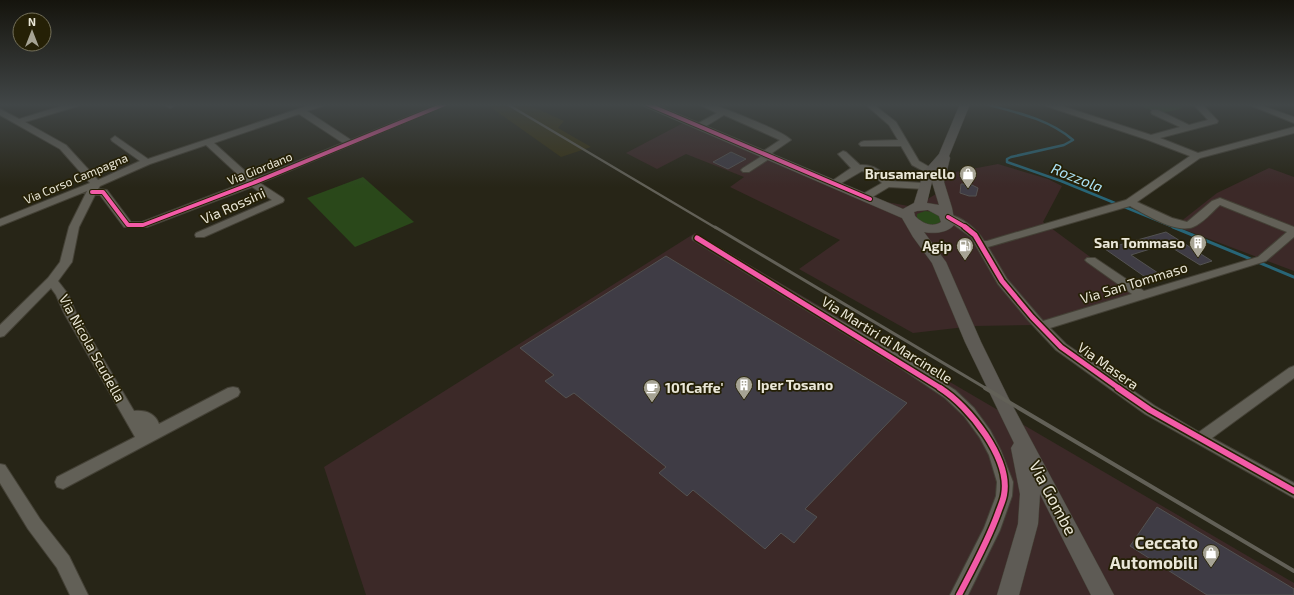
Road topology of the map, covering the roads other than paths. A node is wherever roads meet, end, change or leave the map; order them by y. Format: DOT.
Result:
graph roads {
  1 [pos="35,132"];
  2 [pos="236,132"];
  3 [pos="333,132"];
  4 [pos="377,132"];
  5 [pos="713,132"];
  6 [pos="768,132"];
  7 [pos="896,132"];
  8 [pos="954,132"];
  9 [pos="1132,132"];
  10 [pos="1174,132"];
  11 [pos="1271,132"];
  12 [pos="1151,138"];
  13 [pos="115,139"];
  14 [pos="207,141"];
  15 [pos="350,143"];
  16 [pos="903,143"];
  17 [pos="864,144"];
  18 [pos="842,154"];
  19 [pos="767,155"];
  20 [pos="944,155"];
  21 [pos="1197,156"];
  22 [pos="147,162"];
  23 [pos="857,168"];
  24 [pos="746,170"];
  25 [pos="930,171"];
  26 [pos="253,183"];
  27 [pos="835,183"];
  28 [pos="938,183"];
  29 [pos="887,184"];
  30 [pos="94,188"];
  31 [pos="924,188"];
  32 [pos="868,198"];
  33 [pos="1123,204"];
  34 [pos="913,212"];
  35 [pos="944,222"];
  36 [pos="0,223"];
  37 [pos="1294,231"];
  38 [pos="200,235"];
  39 [pos="920,237"];
  40 [pos="697,238"];
  41 [pos="978,239"];
  42 [pos="1092,260"];
  43 [pos="939,262"];
  44 [pos="52,281"];
  45 [pos="1143,296"];
  46 [pos="1042,326"];
  47 [pos="0,333"];
  48 [pos="1294,371"];
  49 [pos="233,392"];
  50 [pos="1014,427"];
  51 [pos="152,434"];
  52 [pos="1200,440"];
  53 [pos="0,470"];
  54 [pos="63,482"];
  55 [pos="1294,491"];
  56 [pos="79,595"];
  57 [pos="959,595"];
  58 [pos="1008,595"];
  59 [pos="1103,595"];
  1 -- 30 [label="street"];
  2 -- 14 [label="street, Via Corso Campagna"];
  3 -- 15 [label="street"];
  4 -- 15 [label="street, Via Giordano"];
  5 -- 19 [label="main road"];
  6 -- 19 [label="street"];
  7 -- 16 [label="street"];
  8 -- 20 [label="main road"];
  9 -- 12 [label="street"];
  10 -- 12 [label="street"];
  11 -- 21 [label="street"];
  12 -- 21 [label="street"];
  13 -- 22 [label="street"];
  14 -- 22 [label="street, Via Corso Campagna"];
  14 -- 26 [label="street, Via Rossini"];
  15 -- 26 [label="street, Via Giordano"];
  16 -- 17 [label="street"];
  16 -- 25 [label="street"];
  18 -- 23 [label="street"];
  19 -- 24 [label="street"];
  19 -- 27 [label="main road"];
  20 -- 25 [label="main road"];
  20 -- 28 [label="main road"];
  21 -- 33 [label="street"];
  22 -- 30 [label="street, Via Corso Campagna"];
  23 -- 27 [label="street"];
  23 -- 29 [label="street"];
  25 -- 28 [label="street"];
  25 -- 31 [label="main road"];
  26 -- 30 [label="street, Via Giordano"];
  26 -- 38 [label="street, Via Rossini"];
  27 -- 32 [label="main road"];
  28 -- 31 [label="street"];
  28 -- 35 [label="main road"];
  29 -- 31 [label="street"];
  29 -- 32 [label="street"];
  30 -- 36 [label="street, Via Corso Campagna"];
  30 -- 44 [label="street"];
  31 -- 34 [label="main road"];
  32 -- 34 [label="main road"];
  32 -- 39 [label="main road"];
  33 -- 37 [label="street"];
  33 -- 41 [label="street"];
  34 -- 35 [label="main road"];
  34 -- 35 [label="main road"];
  34 -- 39 [label="main road"];
  35 -- 41 [label="street"];
  35 -- 43 [label="main road"];
  37 -- 45 [label="street, Via San Tommaso"];
  39 -- 43 [label="main road"];
  40 -- 57 [label="street, Via Martiri di Marcinelle"];
  41 -- 46 [label="street, Via Masera"];
  42 -- 45 [label="street"];
  43 -- 50 [label="main road, Via Gombe"];
  44 -- 47 [label="street"];
  44 -- 51 [label="street, Via Nicola Scudella"];
  45 -- 46 [label="street, Via San Tommaso"];
  46 -- 52 [label="street, Via Masera"];
  48 -- 52 [label="street"];
  49 -- 51 [label="street"];
  50 -- 58 [label="main road"];
  50 -- 59 [label="main road, Via Gombe"];
  51 -- 54 [label="street"];
  52 -- 55 [label="street, Via Masera"];
  53 -- 56 [label="street"];
}
